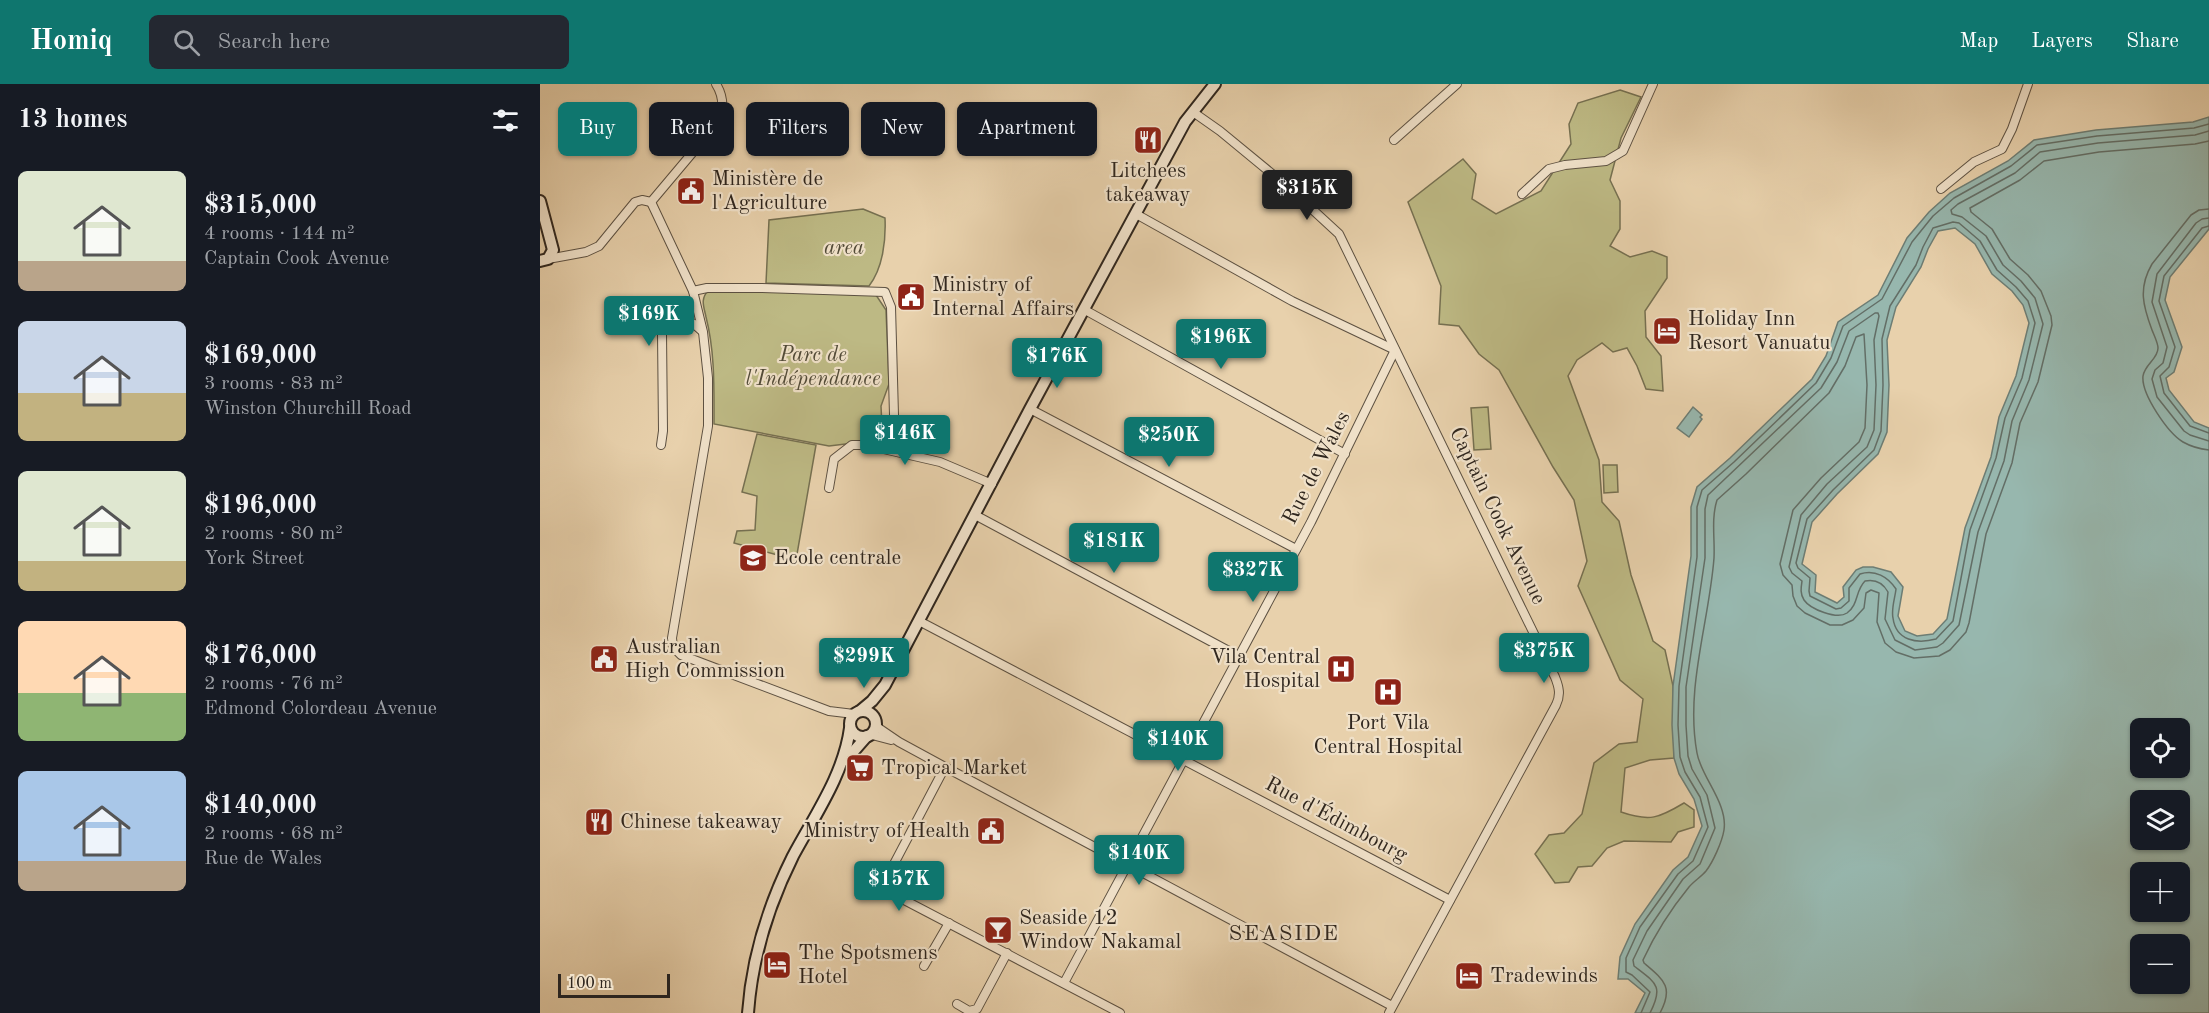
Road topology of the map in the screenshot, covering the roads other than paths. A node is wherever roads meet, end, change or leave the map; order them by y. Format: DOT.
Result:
graph roads {
  1 [pos="716,84"];
  2 [pos="1215,84"];
  3 [pos="1457,84"];
  4 [pos="1653,84"];
  5 [pos="2028,84"];
  6 [pos="1193,112"];
  7 [pos="1395,140"];
  8 [pos="1941,189"];
  9 [pos="1522,195"];
  10 [pos="540,201"];
  11 [pos="651,202"];
  12 [pos="1136,214"];
  13 [pos="555,256"];
  14 [pos="693,291"];
  15 [pos="1085,309"];
  16 [pos="703,332"];
  17 [pos="1395,350"];
  18 [pos="1030,409"];
  19 [pos="661,445"];
  20 [pos="895,451"];
  21 [pos="1345,454"];
  22 [pos="992,484"];
  23 [pos="829,488"];
  24 [pos="975,515"];
  25 [pos="1296,549"];
  26 [pos="919,621"];
  27 [pos="1240,657"];
  28 [pos="885,685"];
  29 [pos="854,719"];
  30 [pos="873,729"];
  31 [pos="1184,760"];
  32 [pos="945,768"];
  33 [pos="839,770"];
  34 [pos="1126,865"];
  35 [pos="1450,900"];
  36 [pos="949,923"];
  37 [pos="1007,954"];
  38 [pos="924,966"];
  39 [pos="1064,983"];
  40 [pos="957,1004"];
  41 [pos="1391,1010"];
  42 [pos="748,1013"];
  43 [pos="1120,1013"];
  1 -- 11 [label="street"];
  2 -- 6 [label="street"];
  3 -- 7 [label="street"];
  4 -- 9 [label="street"];
  5 -- 8 [label="street"];
  6 -- 12 [label="street"];
  6 -- 17 [label="street, Captain Cook Avenue"];
  10 -- 13 [label="street"];
  11 -- 13 [label="street"];
  11 -- 14 [label="street"];
  12 -- 15 [label="street"];
  12 -- 17 [label="street"];
  14 -- 16 [label="street"];
  14 -- 20 [label="street"];
  15 -- 18 [label="street"];
  15 -- 21 [label="street"];
  16 -- 19 [label="street"];
  16 -- 29 [label="street"];
  17 -- 21 [label="street, Rue de Wales"];
  17 -- 35 [label="street, Captain Cook Avenue"];
  18 -- 22 [label="street"];
  18 -- 25 [label="street"];
  20 -- 22 [label="street"];
  20 -- 23 [label="street"];
  21 -- 25 [label="street, Rue de Wales"];
  22 -- 24 [label="street"];
  24 -- 26 [label="street"];
  24 -- 27 [label="street"];
  25 -- 27 [label="street, Rue de Wales"];
  26 -- 28 [label="street"];
  26 -- 31 [label="street, Rue d'Édimbourg"];
  27 -- 31 [label="street, Rue de Wales"];
  28 -- 29 [label="street"];
  28 -- 30 [label="street"];
  29 -- 30 [label="street"];
  29 -- 30 [label="street"];
  29 -- 33 [label="street"];
  30 -- 32 [label="street"];
  30 -- 33 [label="street"];
  31 -- 34 [label="street, Rue de Wales"];
  31 -- 35 [label="street, Rue d'Édimbourg"];
  32 -- 34 [label="street"];
  32 -- 36 [label="street"];
  33 -- 42 [label="street"];
  34 -- 39 [label="street, Rue de Wales"];
  34 -- 41 [label="street"];
  35 -- 41 [label="street, Captain Cook Avenue"];
  36 -- 37 [label="street"];
  36 -- 38 [label="street"];
  37 -- 39 [label="street"];
  37 -- 40 [label="street"];
  39 -- 43 [label="street"];
}
